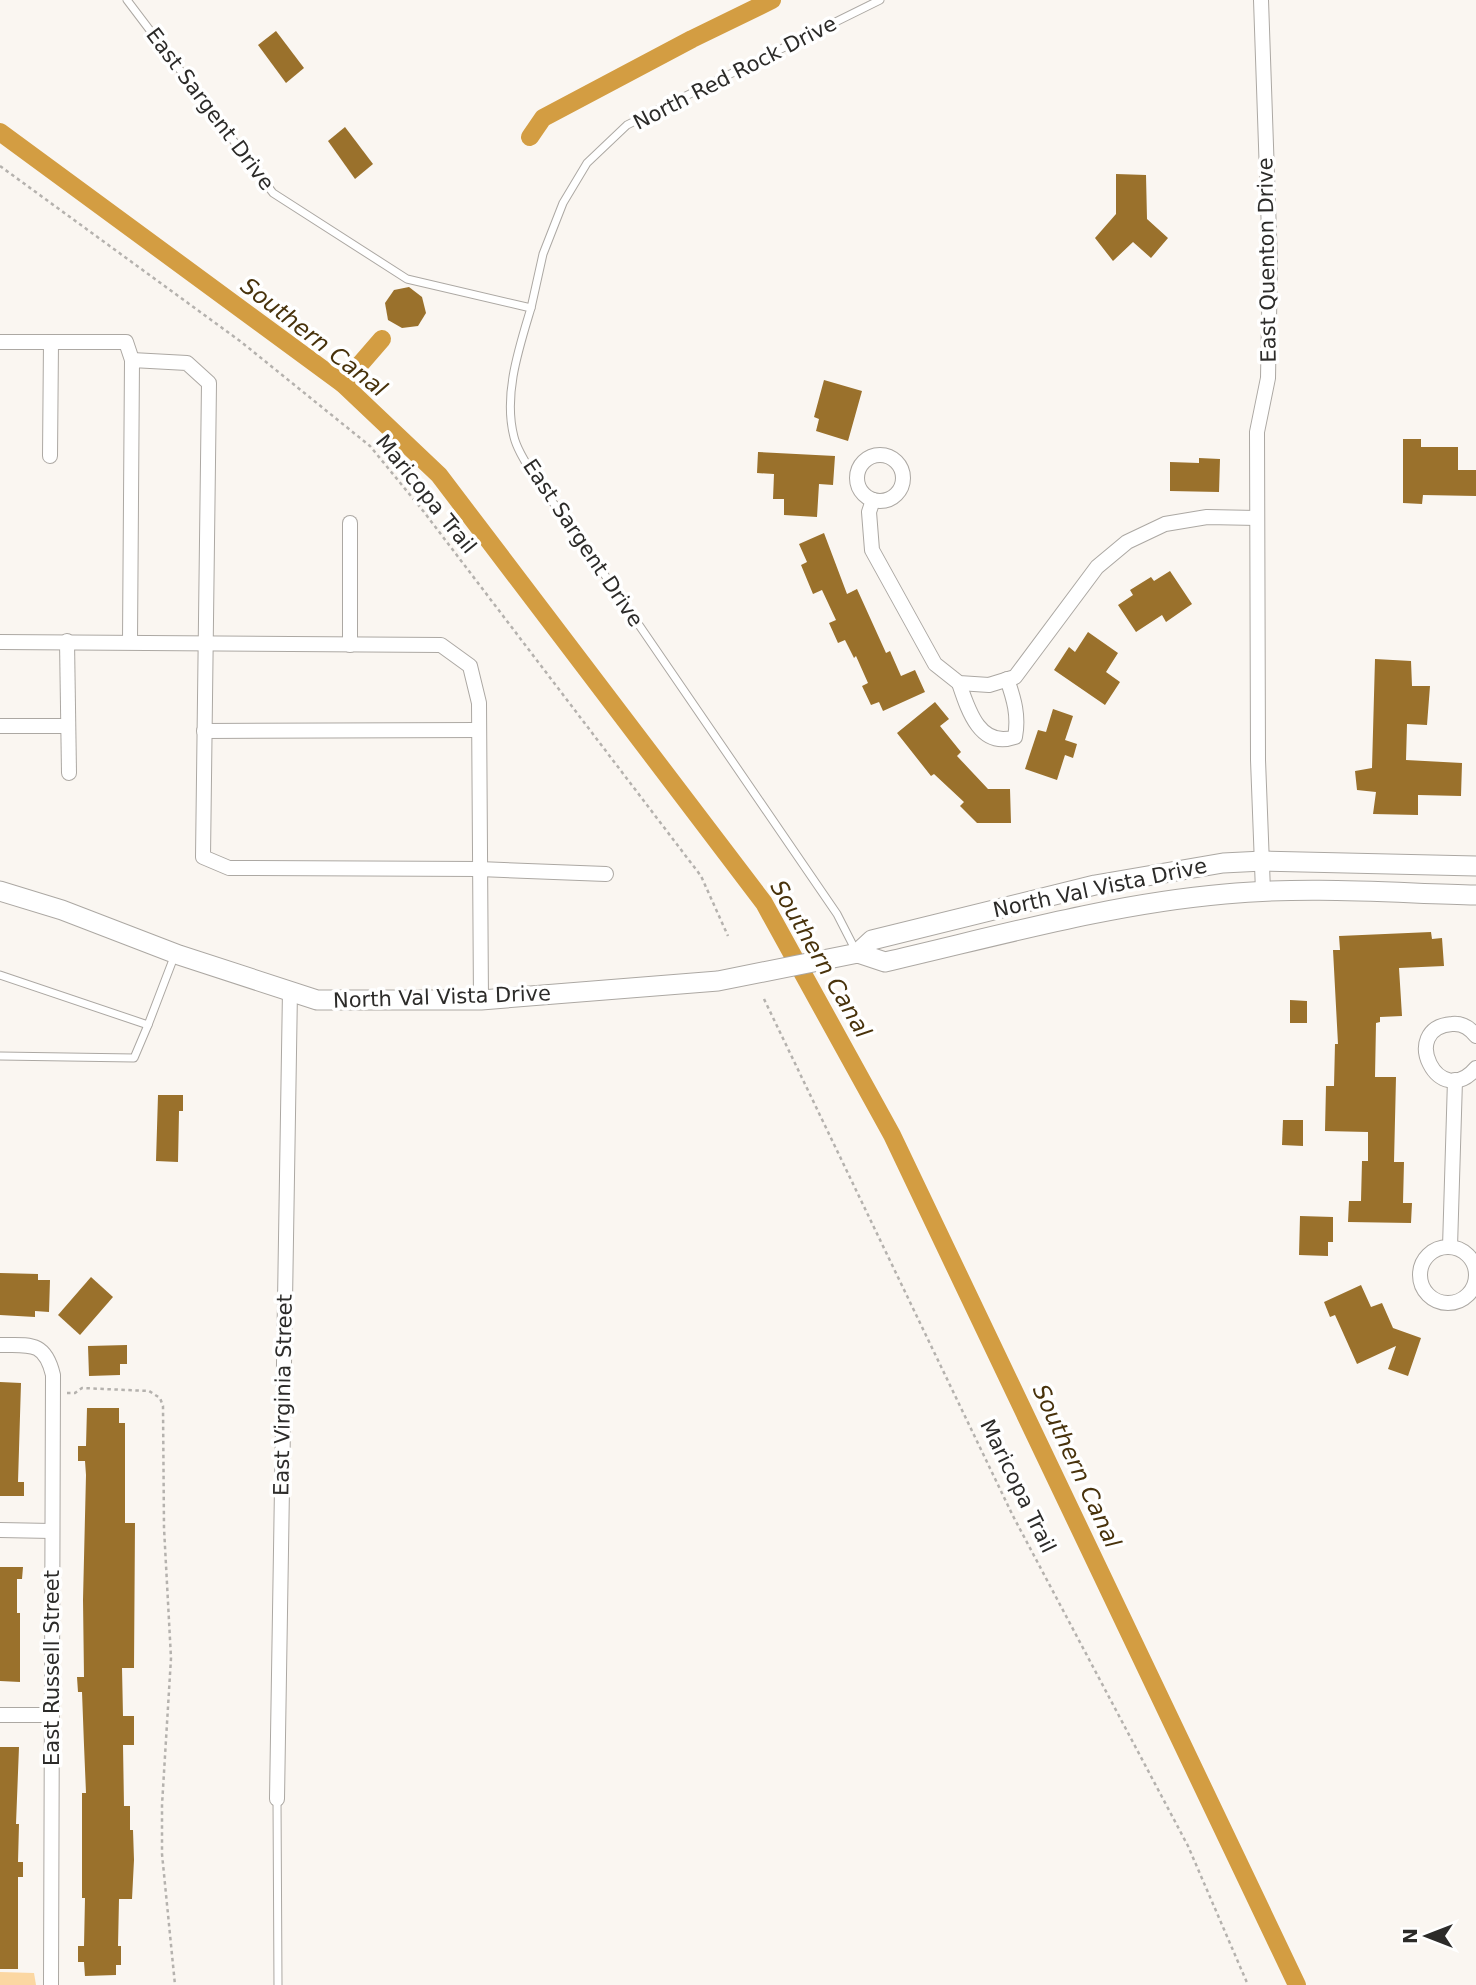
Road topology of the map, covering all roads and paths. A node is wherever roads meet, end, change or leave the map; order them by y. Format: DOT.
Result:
graph roads {
  1 [pos="127,0"];
  2 [pos="880,0"];
  3 [pos="1261,0"];
  4 [pos="0,166"];
  5 [pos="531,307"];
  6 [pos="0,342"];
  7 [pos="51,342"];
  8 [pos="132,360"];
  9 [pos="50,456"];
  10 [pos="873,500"];
  11 [pos="1257,518"];
  12 [pos="350,523"];
  13 [pos="68,641"];
  14 [pos="131,641"];
  15 [pos="0,642"];
  16 [pos="204,642"];
  17 [pos="350,645"];
  18 [pos="1007,679"];
  19 [pos="959,683"];
  20 [pos="0,726"];
  21 [pos="68,726"];
  22 [pos="479,730"];
  23 [pos="204,731"];
  24 [pos="69,774"];
  25 [pos="1263,861"];
  26 [pos="1476,866"];
  27 [pos="479,869"];
  28 [pos="606,874"];
  29 [pos="0,891"];
  30 [pos="1263,891"];
  31 [pos="1476,895"];
  32 [pos="729,936"];
  33 [pos="176,953"];
  34 [pos="858,953"];
  35 [pos="0,975"];
  36 [pos="290,990"];
  37 [pos="764,999"];
  38 [pos="481,1000"];
  39 [pos="148,1026"];
  40 [pos="1476,1036"];
  41 [pos="0,1056"];
  42 [pos="1475,1072"];
  43 [pos="1455,1080"];
  44 [pos="1450,1247"];
  45 [pos="0,1345"];
  46 [pos="53,1393"];
  47 [pos="0,1530"];
  48 [pos="52,1531"];
  49 [pos="0,1715"];
  50 [pos="51,1715"];
  51 [pos="277,1800"];
  52 [pos="51,1985"];
  53 [pos="175,1985"];
  54 [pos="278,1985"];
  55 [pos="1248,1985"];
  1 -- 5 [label="lane, East Sargent Drive"];
  2 -- 5 [label="lane, North Red Rock Drive"];
  3 -- 11 [label="street, East Quenton Drive"];
  4 -- 32 [label="path, Maricopa Trail"];
  5 -- 34 [label="lane, East Sargent Drive"];
  6 -- 7 [label="street"];
  7 -- 8 [label="street"];
  7 -- 9 [label="street"];
  8 -- 14 [label="street"];
  8 -- 16 [label="street"];
  10 -- 19 [label="street"];
  11 -- 18 [label="street"];
  11 -- 25 [label="street, East Quenton Drive"];
  12 -- 17 [label="street"];
  13 -- 14 [label="street"];
  13 -- 15 [label="street"];
  13 -- 21 [label="street"];
  14 -- 16 [label="street"];
  16 -- 17 [label="street"];
  16 -- 23 [label="street"];
  17 -- 22 [label="street"];
  18 -- 19 [label="street"];
  18 -- 19 [label="street"];
  20 -- 21 [label="street"];
  21 -- 24 [label="street"];
  22 -- 23 [label="street"];
  22 -- 27 [label="street"];
  23 -- 27 [label="street"];
  25 -- 26 [label="main road, North Val Vista Drive"];
  25 -- 30 [label="street, East Quenton Drive"];
  25 -- 34 [label="main road, North Val Vista Drive"];
  27 -- 28 [label="street"];
  27 -- 38 [label="street"];
  29 -- 33 [label="main road, North Val Vista Drive"];
  30 -- 31 [label="main road, North Val Vista Drive"];
  30 -- 34 [label="main road, North Val Vista Drive"];
  33 -- 36 [label="main road, North Val Vista Drive"];
  33 -- 39 [label="lane"];
  34 -- 38 [label="main road, North Val Vista Drive"];
  35 -- 39 [label="lane"];
  36 -- 38 [label="main road, North Val Vista Drive"];
  36 -- 51 [label="street, East Virginia Street"];
  37 -- 55 [label="path, Maricopa Trail"];
  39 -- 41 [label="lane"];
  40 -- 43 [label="street"];
  42 -- 43 [label="street"];
  43 -- 44 [label="street"];
  44 -- 44 [label="street"];
  45 -- 46 [label="street, East Russell Street"];
  46 -- 48 [label="street, East Russell Street"];
  46 -- 53 [label="path"];
  47 -- 48 [label="street"];
  48 -- 50 [label="street, East Russell Street"];
  49 -- 50 [label="street"];
  50 -- 52 [label="street, East Russell Street"];
  51 -- 54 [label="lane"];
}
